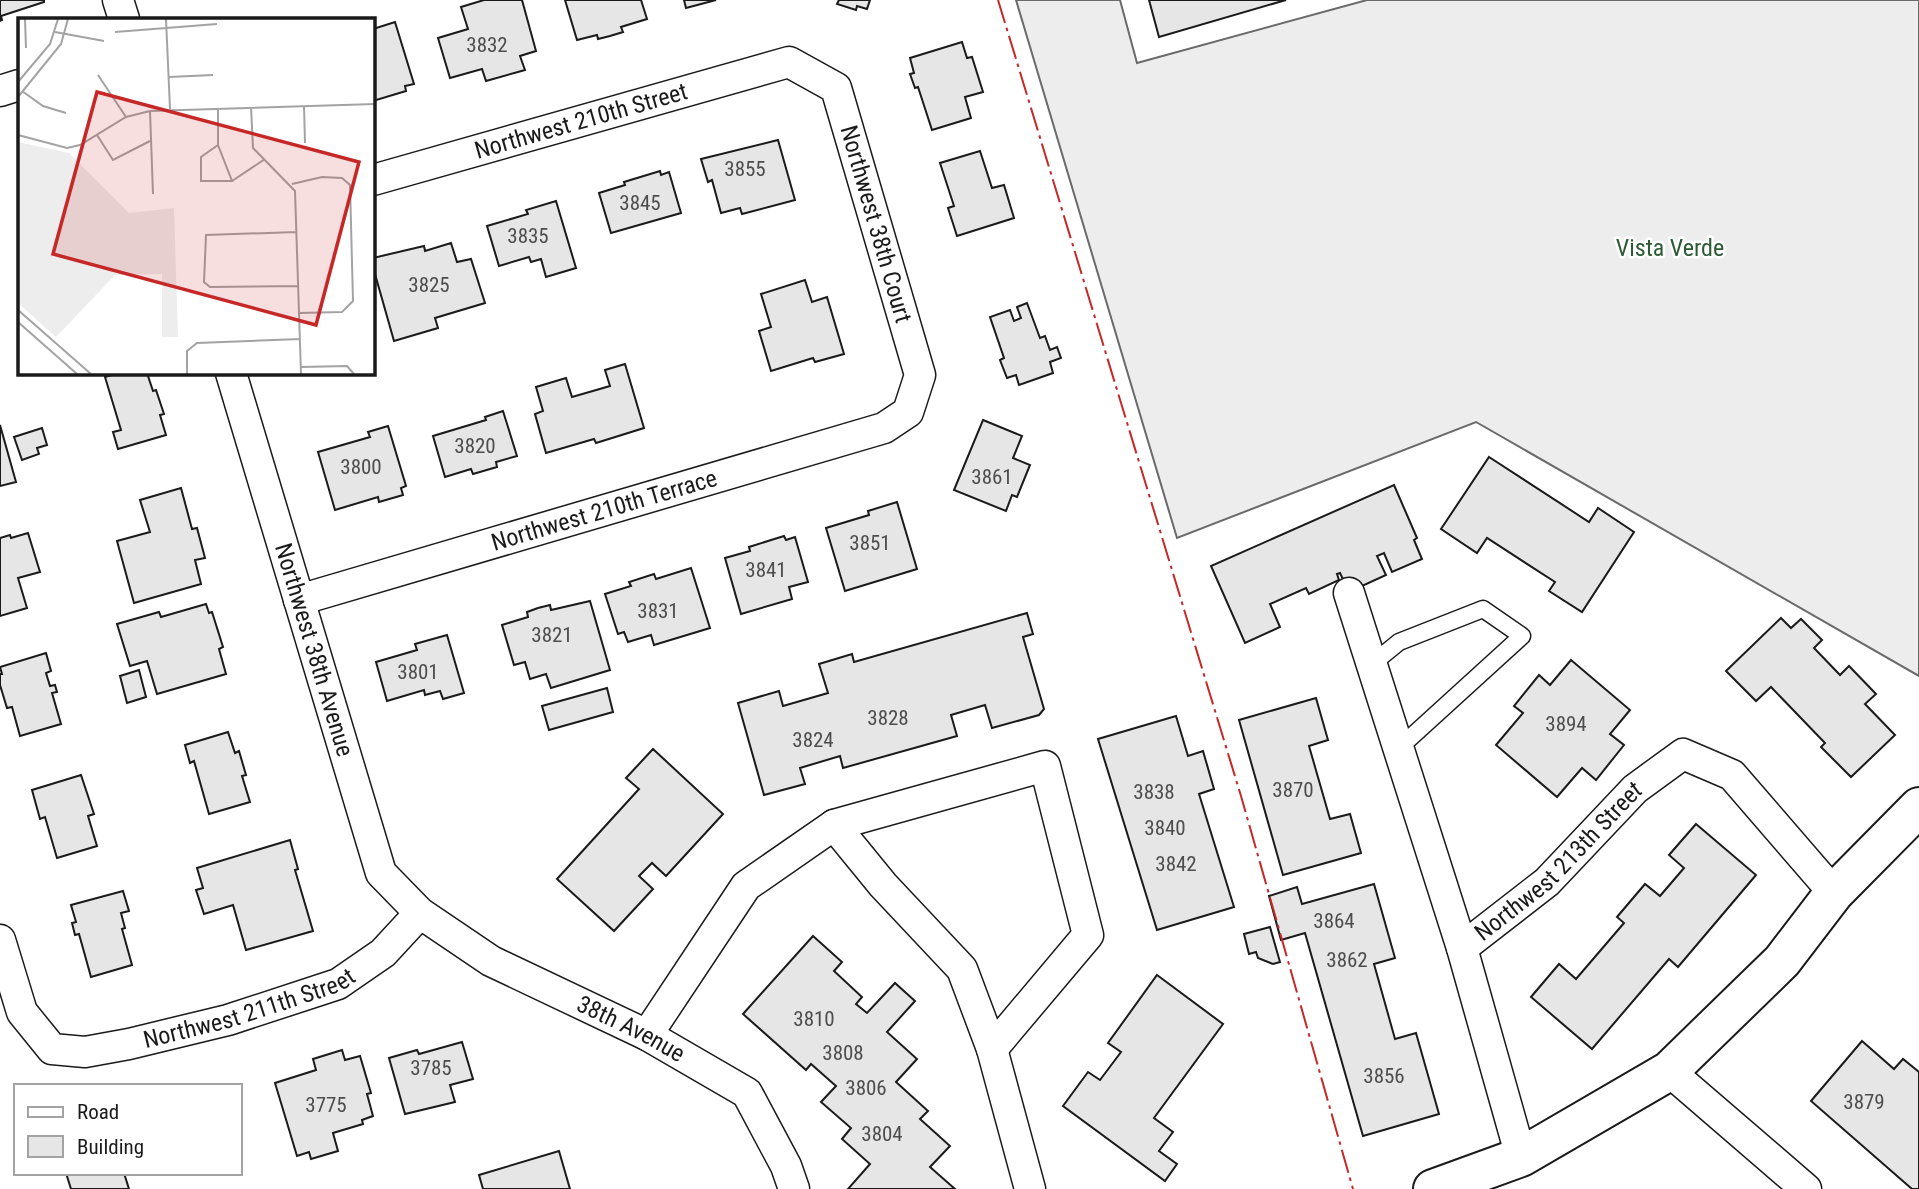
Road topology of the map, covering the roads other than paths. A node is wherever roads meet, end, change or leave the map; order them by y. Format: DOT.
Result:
graph roads {
  1 [pos="118,0"];
  2 [pos="124,18"];
  3 [pos="789,62"];
  4 [pos="18,86"];
  5 [pos="0,91"];
  6 [pos="374,180"];
  7 [pos="231,374"];
  8 [pos="908,412"];
  9 [pos="1349,593"];
  10 [pos="299,600"];
  11 [pos="1372,664"];
  12 [pos="1399,748"];
  13 [pos="1919,807"];
  14 [pos="834,825"];
  15 [pos="1834,892"];
  16 [pos="420,914"];
  17 [pos="0,940"];
  18 [pos="1462,948"];
  19 [pos="647,1035"];
  20 [pos="992,1049"];
  21 [pos="1669,1071"];
  22 [pos="1521,1157"];
  23 [pos="793,1189"];
  24 [pos="1030,1189"];
  25 [pos="1433,1189"];
  26 [pos="1806,1189"];
  1 -- 2 [label="street"];
  3 -- 6 [label="street, Northwest 210th Street"];
  3 -- 8 [label="street, Northwest 38th Court"];
  4 -- 5 [label="street"];
  7 -- 10 [label="street, Northwest 38th Avenue"];
  8 -- 10 [label="street, Northwest 210th Terrace"];
  9 -- 11 [label="street, Northwest 213th Street"];
  10 -- 16 [label="street, Northwest 38th Avenue"];
  11 -- 12 [label="street, Northwest 213th Street"];
  11 -- 12 [label="lane"];
  12 -- 18 [label="street, Northwest 213th Street"];
  13 -- 15 [label="street"];
  14 -- 19 [label="street"];
  14 -- 20 [label="street"];
  14 -- 20 [label="street"];
  15 -- 18 [label="street, Northwest 213th Street"];
  15 -- 21 [label="street"];
  16 -- 17 [label="street, Northwest 211th Street"];
  16 -- 19 [label="street, 38th Avenue"];
  18 -- 22 [label="street"];
  19 -- 23 [label="street, 38th Avenue"];
  20 -- 24 [label="street"];
  21 -- 22 [label="street"];
  21 -- 26 [label="street"];
  22 -- 25 [label="street"];
}
